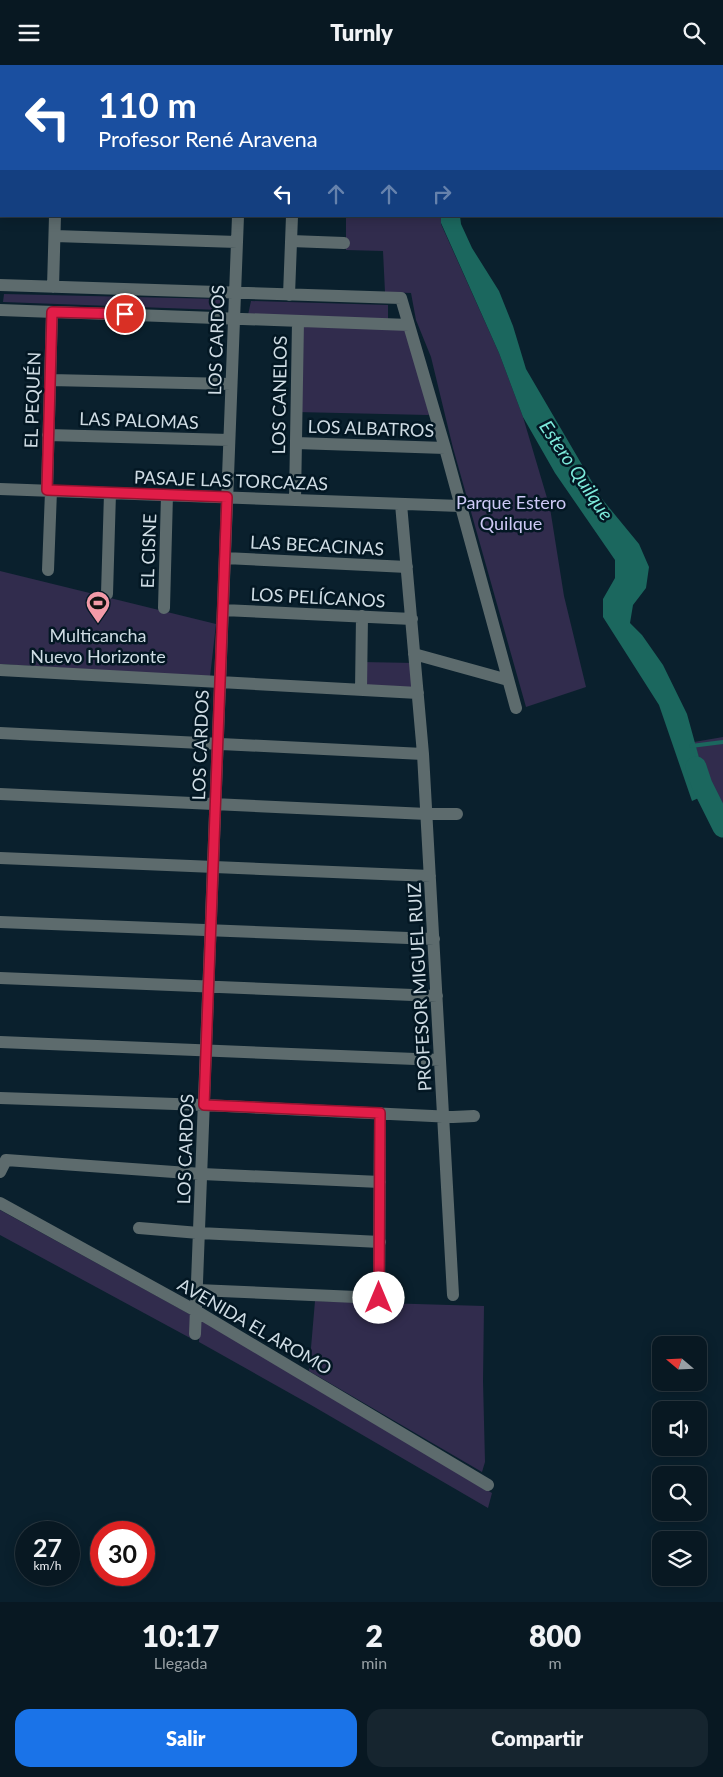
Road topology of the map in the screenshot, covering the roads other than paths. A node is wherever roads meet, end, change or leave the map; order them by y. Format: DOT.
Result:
graph roads {
  1 [pos="0,65"];
  2 [pos="0,71"];
  3 [pos="55,217"];
  4 [pos="238,217"];
  5 [pos="292,217"];
  6 [pos="54,236"];
  7 [pos="291,241"];
  8 [pos="237,242"];
  9 [pos="344,243"];
  10 [pos="0,285"];
  11 [pos="53,287"];
  12 [pos="235,293"];
  13 [pos="289,295"];
  14 [pos="0,310"];
  15 [pos="52,312"];
  16 [pos="234,318"];
  17 [pos="298,321"];
  18 [pos="409,325"];
  19 [pos="50,380"];
  20 [pos="232,384"];
  21 [pos="48,435"];
  22 [pos="229,440"];
  23 [pos="296,443"];
  24 [pos="445,448"];
  25 [pos="0,489"];
  26 [pos="49,491"];
  27 [pos="110,493"];
  28 [pos="167,495"];
  29 [pos="227,497"];
  30 [pos="295,500"];
  31 [pos="401,504"];
  32 [pos="460,506"];
  33 [pos="225,558"];
  34 [pos="407,567"];
  35 [pos="48,569"];
  36 [pos="107,594"];
  37 [pos="164,608"];
  38 [pos="223,610"];
  39 [pos="362,616"];
  40 [pos="412,619"];
  41 [pos="414,654"];
  42 [pos="0,670"];
  43 [pos="508,680"];
  44 [pos="220,683"];
  45 [pos="361,690"];
  46 [pos="418,693"];
  47 [pos="516,708"];
  48 [pos="0,733"];
  49 [pos="218,744"];
  50 [pos="423,754"];
  51 [pos="0,795"];
  52 [pos="216,805"];
  53 [pos="457,814"];
  54 [pos="427,815"];
  55 [pos="0,857"];
  56 [pos="213,867"];
  57 [pos="430,876"];
  58 [pos="0,922"];
  59 [pos="211,930"];
  60 [pos="434,939"];
  61 [pos="0,978"];
  62 [pos="209,987"];
  63 [pos="437,996"];
  64 [pos="0,1042"];
  65 [pos="206,1051"];
  66 [pos="440,1060"];
  67 [pos="0,1098"];
  68 [pos="204,1105"];
  69 [pos="380,1113"];
  70 [pos="443,1116"];
  71 [pos="474,1116"];
  72 [pos="0,1172"];
  73 [pos="202,1174"];
  74 [pos="380,1182"];
  75 [pos="0,1203"];
  76 [pos="139,1228"];
  77 [pos="199,1233"];
  78 [pos="380,1242"];
  79 [pos="197,1289"];
  80 [pos="453,1295"];
  81 [pos="196,1311"];
  82 [pos="196,1334"];
  83 [pos="488,1485"];
  1 -- 2 [label="street"];
  3 -- 6 [label="street"];
  4 -- 8 [label="street, LOS CARDOS"];
  5 -- 7 [label="street"];
  6 -- 8 [label="street"];
  6 -- 11 [label="street"];
  7 -- 9 [label="street"];
  7 -- 13 [label="street"];
  8 -- 12 [label="street, LOS CARDOS"];
  10 -- 11 [label="street"];
  11 -- 12 [label="street"];
  12 -- 13 [label="street"];
  12 -- 16 [label="street, LOS CARDOS"];
  13 -- 18 [label="street"];
  14 -- 15 [label="street"];
  15 -- 16 [label="street"];
  15 -- 19 [label="street, EL PEQUÉN"];
  16 -- 17 [label="street"];
  16 -- 20 [label="street, LOS CARDOS"];
  17 -- 18 [label="street"];
  17 -- 23 [label="street, LOS CANELOS"];
  18 -- 24 [label="street"];
  19 -- 20 [label="street"];
  19 -- 21 [label="street, EL PEQUÉN"];
  20 -- 22 [label="street, LOS CARDOS"];
  21 -- 22 [label="street, LAS PALOMAS"];
  21 -- 26 [label="street, EL PEQUÉN"];
  22 -- 29 [label="street, LOS CARDOS"];
  23 -- 24 [label="street, LOS ALBATROS"];
  23 -- 30 [label="street, LOS CANELOS"];
  24 -- 32 [label="street"];
  25 -- 26 [label="street, PASAJE LAS TORCAZAS"];
  26 -- 27 [label="street, PASAJE LAS TORCAZAS"];
  26 -- 35 [label="street, EL PEQUÉN"];
  27 -- 28 [label="street, PASAJE LAS TORCAZAS"];
  27 -- 36 [label="street"];
  28 -- 29 [label="street, PASAJE LAS TORCAZAS"];
  28 -- 37 [label="street, EL CISNE"];
  29 -- 30 [label="street, PASAJE LAS TORCAZAS"];
  29 -- 33 [label="street, LOS CARDOS"];
  30 -- 31 [label="street, PASAJE LAS TORCAZAS"];
  31 -- 32 [label="street, PASAJE LAS TORCAZAS"];
  31 -- 34 [label="street, PROFESOR MIGUEL RUIZ"];
  32 -- 43 [label="street"];
  33 -- 34 [label="street, LAS BECACINAS"];
  33 -- 38 [label="street, LOS CARDOS"];
  34 -- 40 [label="street, PROFESOR MIGUEL RUIZ"];
  38 -- 39 [label="street, LOS PELÍCANOS"];
  38 -- 44 [label="street, LOS CARDOS"];
  39 -- 40 [label="street, LOS PELÍCANOS"];
  39 -- 45 [label="street"];
  40 -- 41 [label="street, PROFESOR MIGUEL RUIZ"];
  41 -- 43 [label="street"];
  41 -- 46 [label="street, PROFESOR MIGUEL RUIZ"];
  42 -- 44 [label="street"];
  43 -- 47 [label="street"];
  44 -- 45 [label="street"];
  44 -- 49 [label="street, LOS CARDOS"];
  45 -- 46 [label="street"];
  46 -- 50 [label="street, PROFESOR MIGUEL RUIZ"];
  48 -- 49 [label="street"];
  49 -- 50 [label="street"];
  49 -- 52 [label="street, LOS CARDOS"];
  50 -- 54 [label="street, PROFESOR MIGUEL RUIZ"];
  51 -- 52 [label="street"];
  52 -- 54 [label="street"];
  52 -- 56 [label="street, LOS CARDOS"];
  53 -- 54 [label="street"];
  54 -- 57 [label="street, PROFESOR MIGUEL RUIZ"];
  55 -- 56 [label="street"];
  56 -- 57 [label="street"];
  56 -- 59 [label="street, LOS CARDOS"];
  57 -- 60 [label="street, PROFESOR MIGUEL RUIZ"];
  58 -- 59 [label="street"];
  59 -- 60 [label="street"];
  59 -- 62 [label="street, LOS CARDOS"];
  60 -- 63 [label="street, PROFESOR MIGUEL RUIZ"];
  61 -- 62 [label="street"];
  62 -- 63 [label="street"];
  62 -- 65 [label="street, LOS CARDOS"];
  63 -- 66 [label="street, PROFESOR MIGUEL RUIZ"];
  64 -- 65 [label="street"];
  65 -- 66 [label="street"];
  65 -- 68 [label="street, LOS CARDOS"];
  66 -- 70 [label="street, PROFESOR MIGUEL RUIZ"];
  67 -- 68 [label="street"];
  68 -- 69 [label="street"];
  68 -- 73 [label="street, LOS CARDOS"];
  69 -- 70 [label="street"];
  69 -- 74 [label="street"];
  70 -- 71 [label="street"];
  70 -- 80 [label="street, PROFESOR MIGUEL RUIZ"];
  72 -- 73 [label="street"];
  73 -- 74 [label="street"];
  73 -- 77 [label="street, LOS CARDOS"];
  74 -- 78 [label="street"];
  75 -- 81 [label="street, AVENIDA EL AROMO"];
  76 -- 77 [label="street"];
  77 -- 78 [label="street"];
  77 -- 79 [label="street, LOS CARDOS"];
  78 -- 79 [label="street"];
  79 -- 81 [label="street, LOS CARDOS"];
  81 -- 82 [label="street, LOS CARDOS"];
  81 -- 83 [label="street, AVENIDA EL AROMO"];
}
